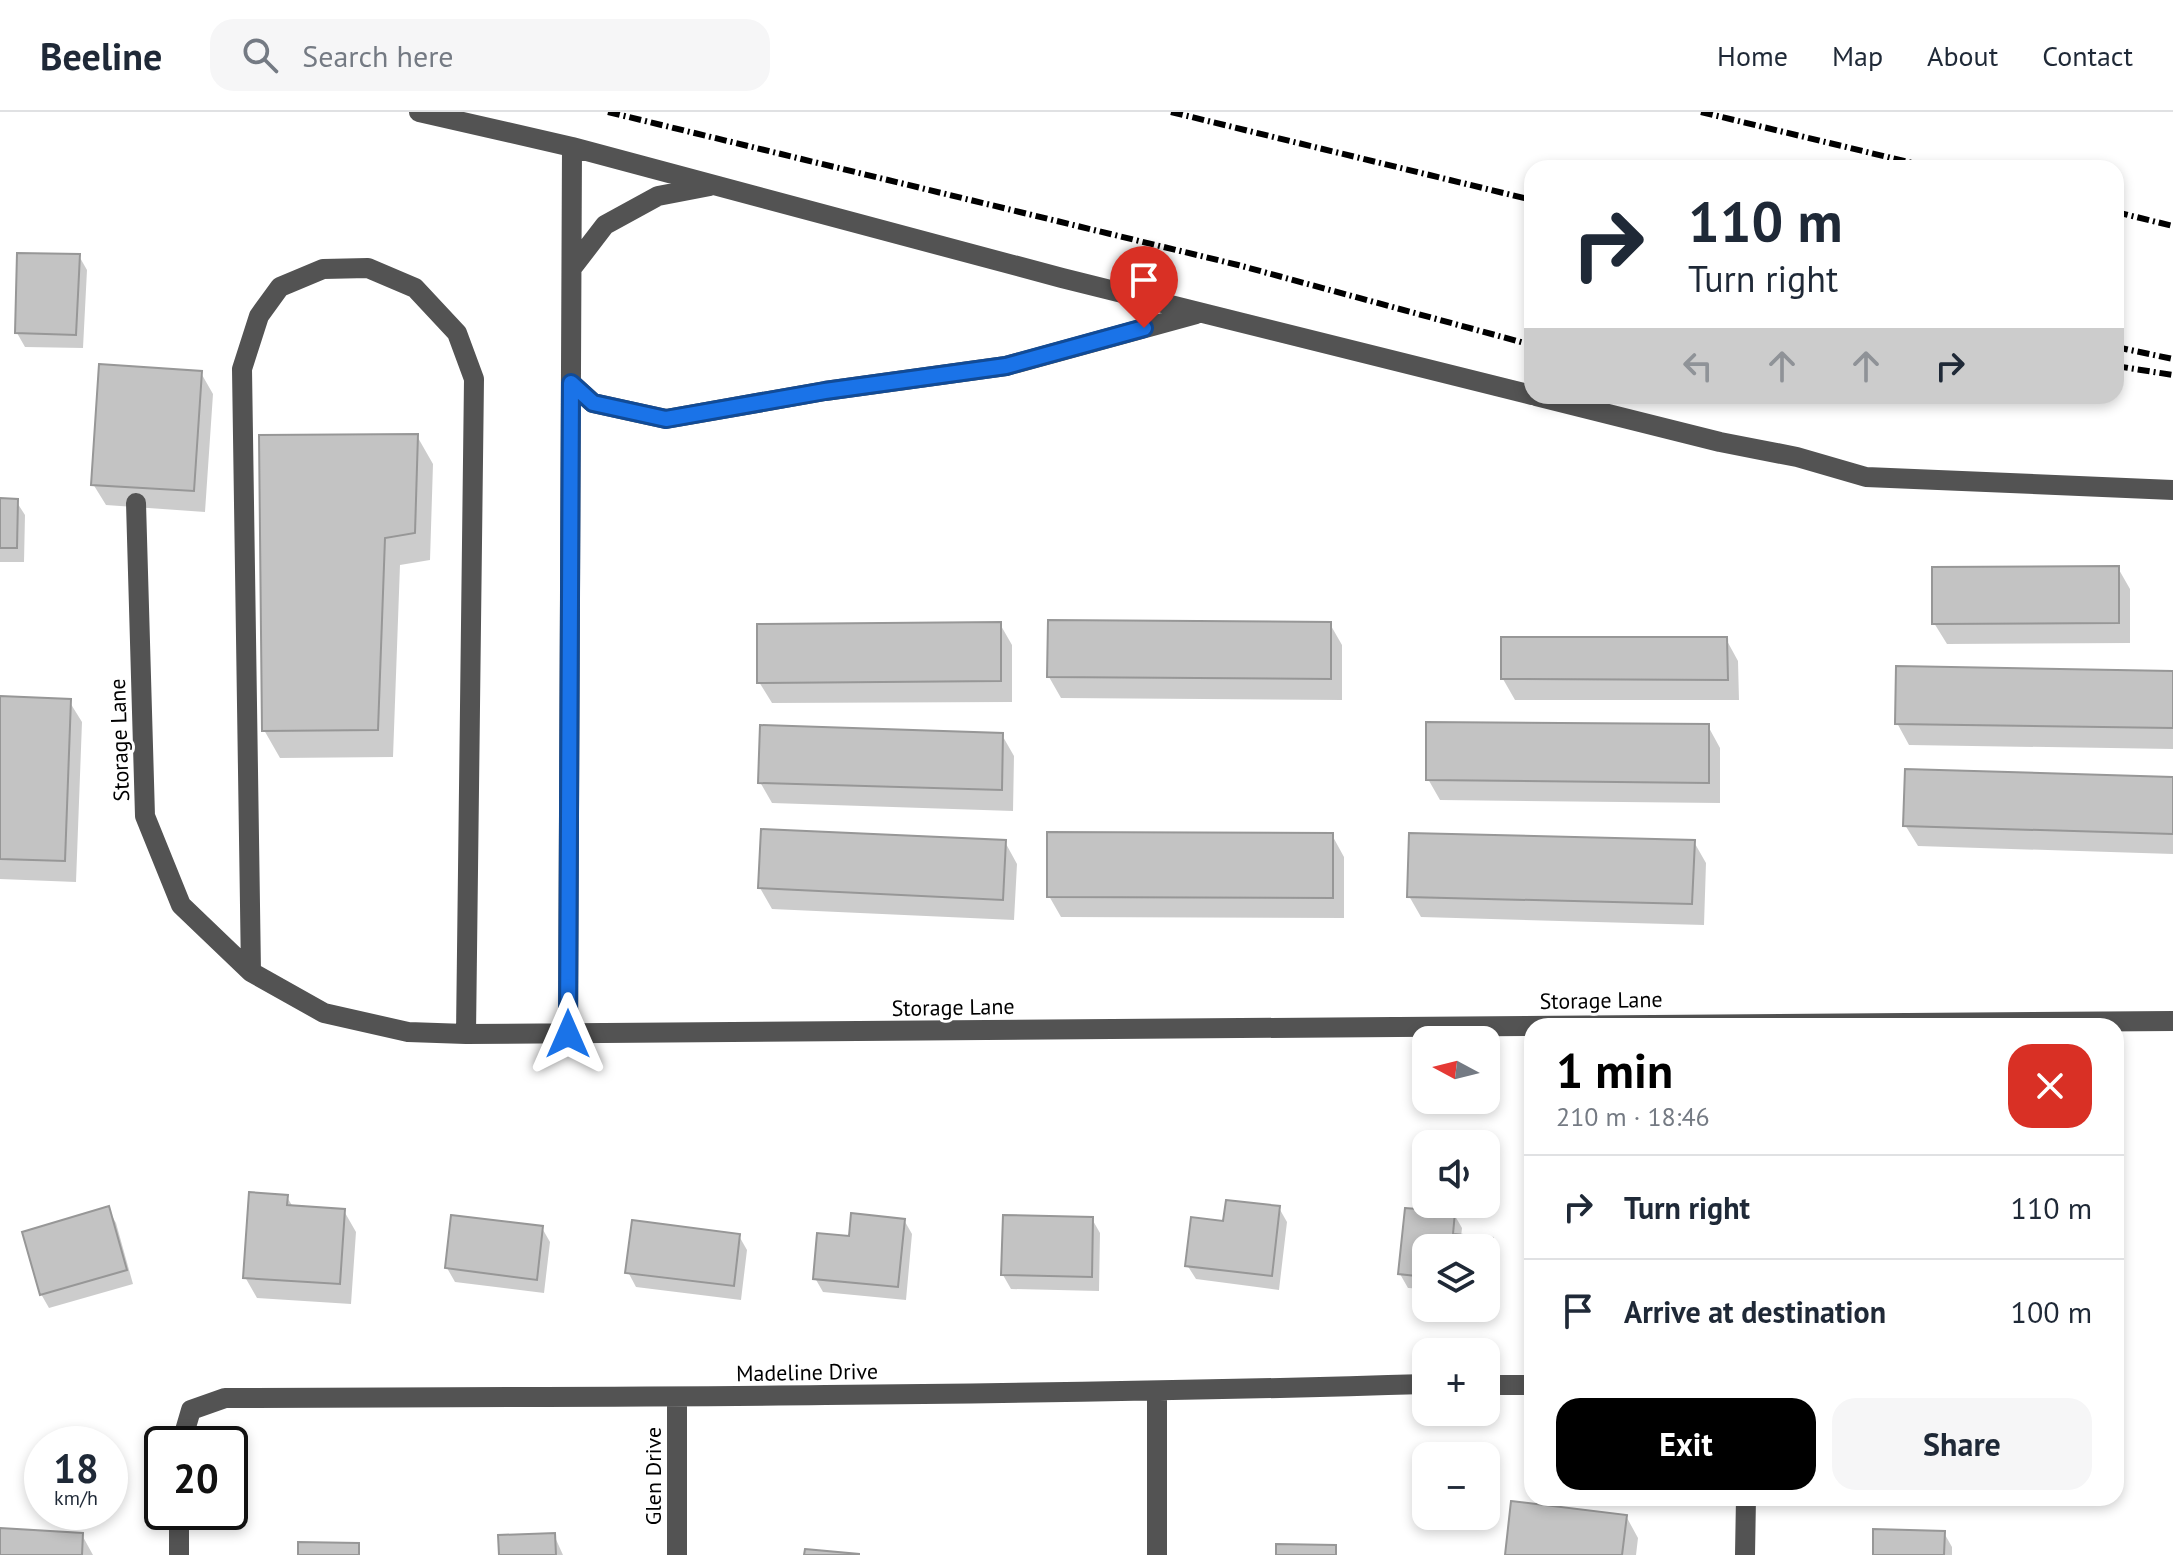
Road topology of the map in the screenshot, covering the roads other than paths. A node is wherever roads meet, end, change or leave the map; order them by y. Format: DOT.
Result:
graph roads {
  1 [pos="419,112"];
  2 [pos="572,147"];
  3 [pos="713,185"];
  4 [pos="572,268"];
  5 [pos="1200,313"];
  6 [pos="571,383"];
  7 [pos="1524,394"];
  8 [pos="1566,404"];
  9 [pos="2173,490"];
  10 [pos="136,503"];
  11 [pos="251,972"];
  12 [pos="2124,1021"];
  13 [pos="2173,1021"];
  14 [pos="1524,1026"];
  15 [pos="466,1034"];
  16 [pos="568,1034"];
  17 [pos="1412,1384"];
  18 [pos="1500,1385"];
  19 [pos="1524,1385"];
  20 [pos="1157,1392"];
  21 [pos="677,1397"];
  22 [pos="186,1426"];
  23 [pos="1746,1506"];
  24 [pos="179,1530"];
  25 [pos="179,1555"];
  26 [pos="677,1555"];
  27 [pos="1157,1555"];
  28 [pos="1745,1555"];
  1 -- 2 [label="street"];
  2 -- 3 [label="street"];
  2 -- 4 [label="street"];
  3 -- 4 [label="street"];
  3 -- 5 [label="street"];
  4 -- 6 [label="street"];
  5 -- 6 [label="street"];
  5 -- 7 [label="street"];
  6 -- 16 [label="street"];
  8 -- 9 [label="street"];
  10 -- 11 [label="street, Storage Lane"];
  11 -- 15 [label="street, Storage Lane"];
  11 -- 15 [label="street"];
  12 -- 13 [label="street, Storage Lane"];
  14 -- 16 [label="street, Storage Lane"];
  15 -- 16 [label="street, Storage Lane"];
  17 -- 20 [label="street, Madeline Drive"];
  18 -- 19 [label="street"];
  20 -- 21 [label="street, Madeline Drive"];
  20 -- 27 [label="street"];
  21 -- 22 [label="street, Madeline Drive"];
  21 -- 26 [label="street, Glen Drive"];
  23 -- 28 [label="street"];
  24 -- 25 [label="street"];
}
